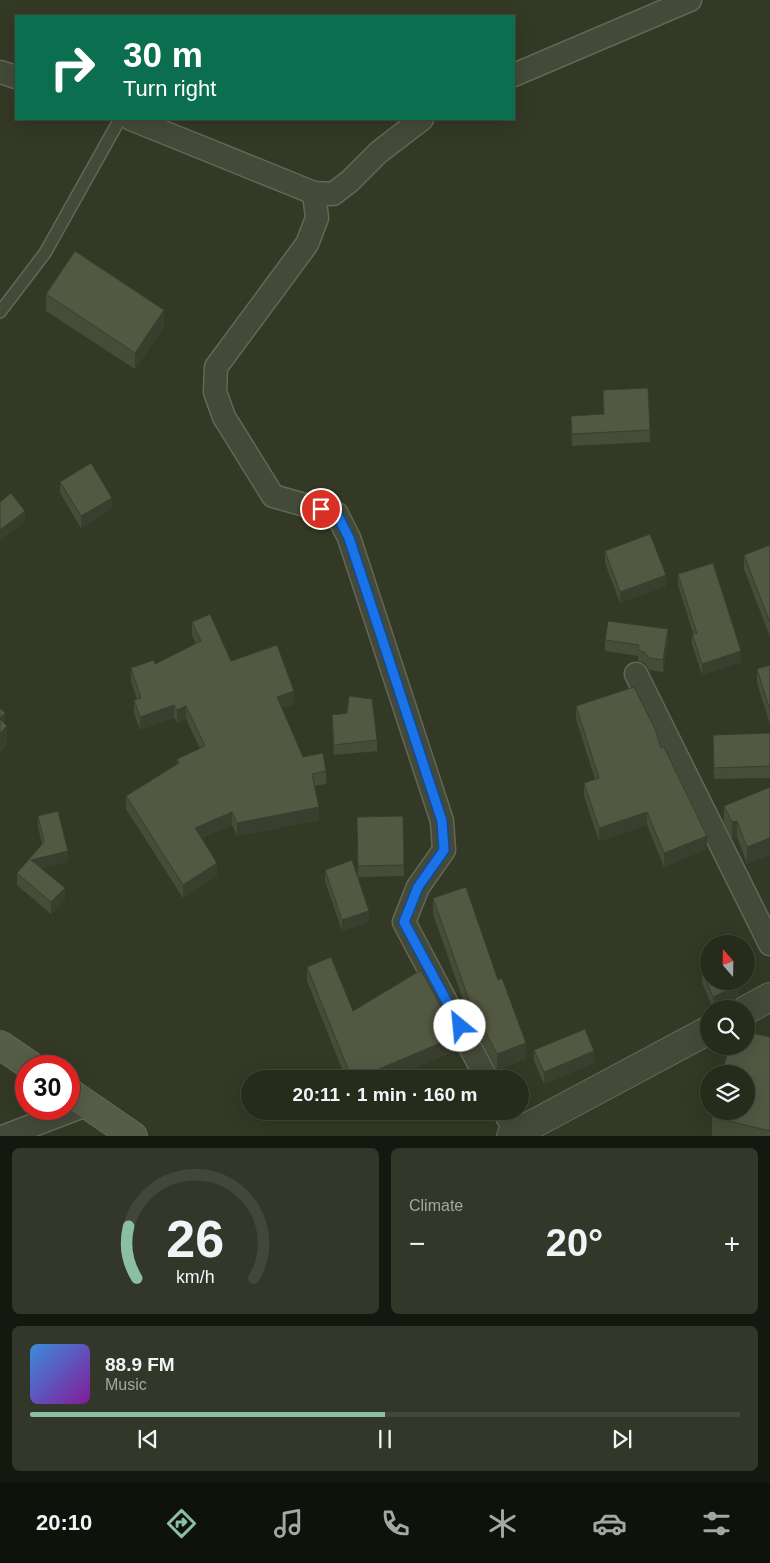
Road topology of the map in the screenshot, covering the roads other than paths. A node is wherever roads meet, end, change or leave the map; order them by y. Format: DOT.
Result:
graph roads {
  1 [pos="690,0"];
  2 [pos="0,72"];
  3 [pos="515,75"];
  4 [pos="15,77"];
  5 [pos="119,120"];
  6 [pos="133,120"];
  7 [pos="421,120"];
  8 [pos="314,194"];
  9 [pos="0,312"];
  10 [pos="636,674"];
  11 [pos="770,944"];
  12 [pos="770,997"];
  13 [pos="755,1005"];
  14 [pos="700,1034"];
  15 [pos="0,1045"];
  16 [pos="15,1055"];
  17 [pos="482,1070"];
  18 [pos="80,1100"];
  19 [pos="37,1120"];
  20 [pos="510,1127"];
  21 [pos="5,1136"];
  22 [pos="133,1136"];
  1 -- 3 [label="street"];
  2 -- 4 [label="street"];
  5 -- 9 [label="lane"];
  6 -- 8 [label="street"];
  7 -- 8 [label="street"];
  8 -- 17 [label="street"];
  10 -- 11 [label="street"];
  12 -- 13 [label="street"];
  14 -- 20 [label="street"];
  15 -- 16 [label="main road"];
  18 -- 22 [label="main road"];
  19 -- 21 [label="street"];
}
